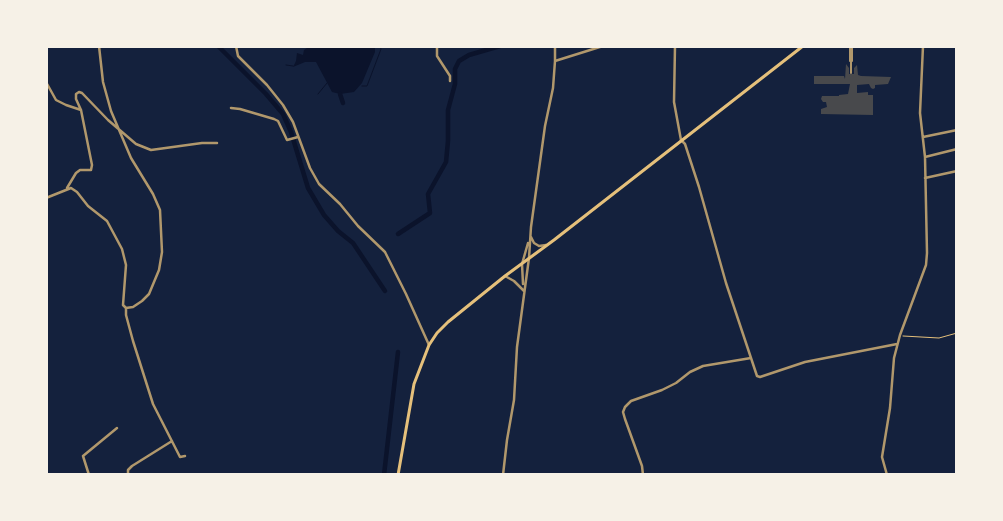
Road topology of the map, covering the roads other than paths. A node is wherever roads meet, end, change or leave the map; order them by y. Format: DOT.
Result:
graph roads {
  1 [pos="99,46"];
  2 [pos="236,46"];
  3 [pos="437,46"];
  4 [pos="555,46"];
  5 [pos="603,46"];
  6 [pos="675,46"];
  7 [pos="803,46"];
  8 [pos="851,46"];
  9 [pos="938,46"];
  10 [pos="923,47"];
  11 [pos="555,61"];
  12 [pos="851,73"];
  13 [pos="450,81"];
  14 [pos="46,82"];
  15 [pos="231,108"];
  16 [pos="81,110"];
  17 [pos="117,126"];
  18 [pos="957,130"];
  19 [pos="297,136"];
  20 [pos="923,137"];
  21 [pos="681,140"];
  22 [pos="217,143"];
  23 [pos="957,149"];
  24 [pos="925,157"];
  25 [pos="957,171"];
  26 [pos="925,178"];
  27 [pos="67,188"];
  28 [pos="46,198"];
  29 [pos="530,237"];
  30 [pos="547,245"];
  31 [pos="529,258"];
  32 [pos="522,264"];
  33 [pos="505,276"];
  34 [pos="524,291"];
  35 [pos="126,308"];
  36 [pos="898,344"];
  37 [pos="428,346"];
  38 [pos="751,358"];
  39 [pos="116,428"];
  40 [pos="172,441"];
  41 [pos="185,456"];
  42 [pos="89,475"];
  43 [pos="128,475"];
  44 [pos="398,475"];
  45 [pos="503,475"];
  46 [pos="643,475"];
  47 [pos="887,475"];
  1 -- 17 [label="street"];
  2 -- 19 [label="street"];
  3 -- 13 [label="street"];
  4 -- 11 [label="street"];
  5 -- 11 [label="street"];
  6 -- 21 [label="street"];
  7 -- 21 [label="main road"];
  8 -- 12 [label="street"];
  9 -- 10 [label="lane"];
  10 -- 20 [label="street"];
  11 -- 29 [label="street"];
  14 -- 16 [label="street"];
  15 -- 19 [label="street"];
  16 -- 17 [label="street"];
  16 -- 27 [label="street"];
  17 -- 22 [label="street"];
  17 -- 35 [label="street"];
  18 -- 20 [label="street"];
  19 -- 37 [label="street"];
  20 -- 24 [label="street"];
  21 -- 30 [label="main road"];
  21 -- 38 [label="street"];
  23 -- 24 [label="street"];
  24 -- 26 [label="street"];
  25 -- 26 [label="street"];
  26 -- 36 [label="street"];
  27 -- 28 [label="street"];
  27 -- 35 [label="street"];
  29 -- 30 [label="street"];
  29 -- 31 [label="street"];
  29 -- 32 [label="street"];
  30 -- 31 [label="main road"];
  31 -- 32 [label="main road"];
  31 -- 34 [label="street"];
  32 -- 33 [label="main road"];
  32 -- 34 [label="street"];
  33 -- 34 [label="street"];
  33 -- 37 [label="main road"];
  34 -- 45 [label="street"];
  35 -- 40 [label="street"];
  36 -- 38 [label="street"];
  36 -- 47 [label="street"];
  37 -- 44 [label="main road"];
  38 -- 46 [label="street"];
  39 -- 42 [label="street"];
  40 -- 41 [label="street"];
  40 -- 43 [label="street"];
}
